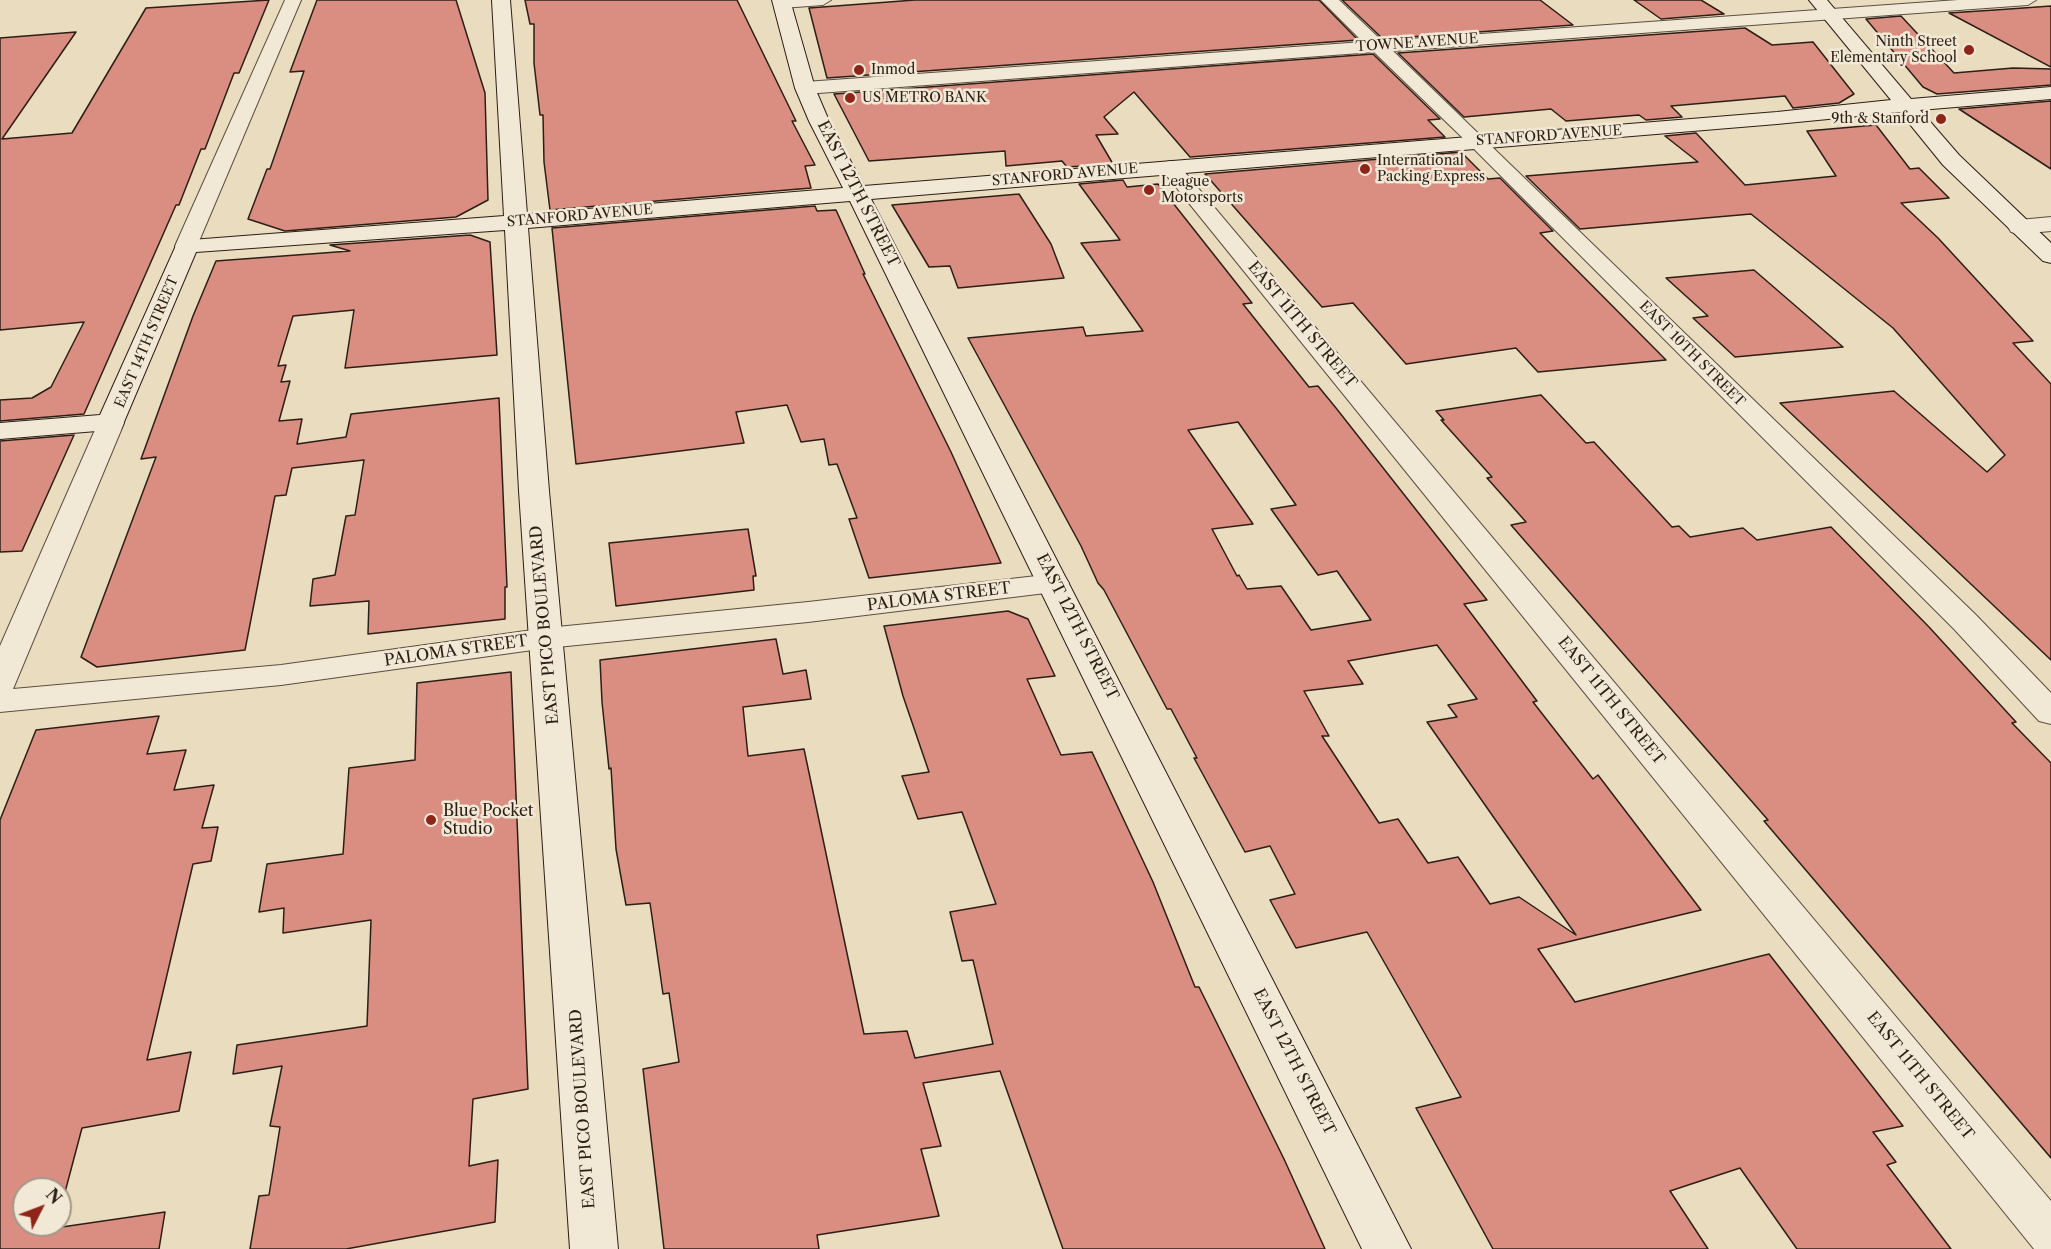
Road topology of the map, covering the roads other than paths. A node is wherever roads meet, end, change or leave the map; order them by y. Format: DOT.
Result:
graph roads {
  1 [pos="293,0"];
  2 [pos="501,0"];
  3 [pos="822,0"];
  4 [pos="1329,0"];
  5 [pos="2028,0"];
  6 [pos="782,1"];
  7 [pos="1824,7"];
  8 [pos="1378,45"];
  9 [pos="806,87"];
  10 [pos="2051,93"];
  11 [pos="1906,105"];
  12 [pos="1477,141"];
  13 [pos="1170,167"];
  14 [pos="857,193"];
  15 [pos="515,222"];
  16 [pos="2051,224"];
  17 [pos="2019,227"];
  18 [pos="186,246"];
  19 [pos="2051,256"];
  20 [pos="111,423"];
  21 [pos="0,431"];
  22 [pos="1054,583"];
  23 [pos="547,638"];
  24 [pos="0,684"];
  25 [pos="0,701"];
  26 [pos="2051,713"];
  27 [pos="2051,1235"];
  28 [pos="594,1249"];
  29 [pos="1387,1249"];
  1 -- 18 [label="street, EAST 14TH STREET"];
  2 -- 15 [label="street, EAST PICO BOULEVARD"];
  3 -- 6 [label="street"];
  4 -- 8 [label="street, EAST 10TH STREET"];
  5 -- 7 [label="street, TOWNE AVENUE"];
  6 -- 9 [label="street, EAST 12TH STREET"];
  7 -- 8 [label="street, TOWNE AVENUE"];
  7 -- 11 [label="street"];
  8 -- 9 [label="street, TOWNE AVENUE"];
  8 -- 12 [label="street, EAST 10TH STREET"];
  9 -- 14 [label="street, EAST 12TH STREET"];
  10 -- 11 [label="street, STANFORD AVENUE"];
  11 -- 12 [label="street, STANFORD AVENUE"];
  11 -- 17 [label="street"];
  12 -- 13 [label="street, STANFORD AVENUE"];
  12 -- 26 [label="street, EAST 10TH STREET"];
  13 -- 14 [label="street, STANFORD AVENUE"];
  13 -- 27 [label="street, EAST 11TH STREET"];
  14 -- 15 [label="street, STANFORD AVENUE"];
  14 -- 22 [label="street, EAST 12TH STREET"];
  15 -- 18 [label="street, STANFORD AVENUE"];
  15 -- 23 [label="street, EAST PICO BOULEVARD"];
  16 -- 17 [label="street"];
  17 -- 19 [label="street"];
  18 -- 20 [label="street, EAST 14TH STREET"];
  20 -- 21 [label="street"];
  20 -- 24 [label="street, EAST 14TH STREET"];
  22 -- 23 [label="street, PALOMA STREET"];
  22 -- 29 [label="street, EAST 12TH STREET"];
  23 -- 25 [label="street, PALOMA STREET"];
  23 -- 28 [label="street, EAST PICO BOULEVARD"];
}
